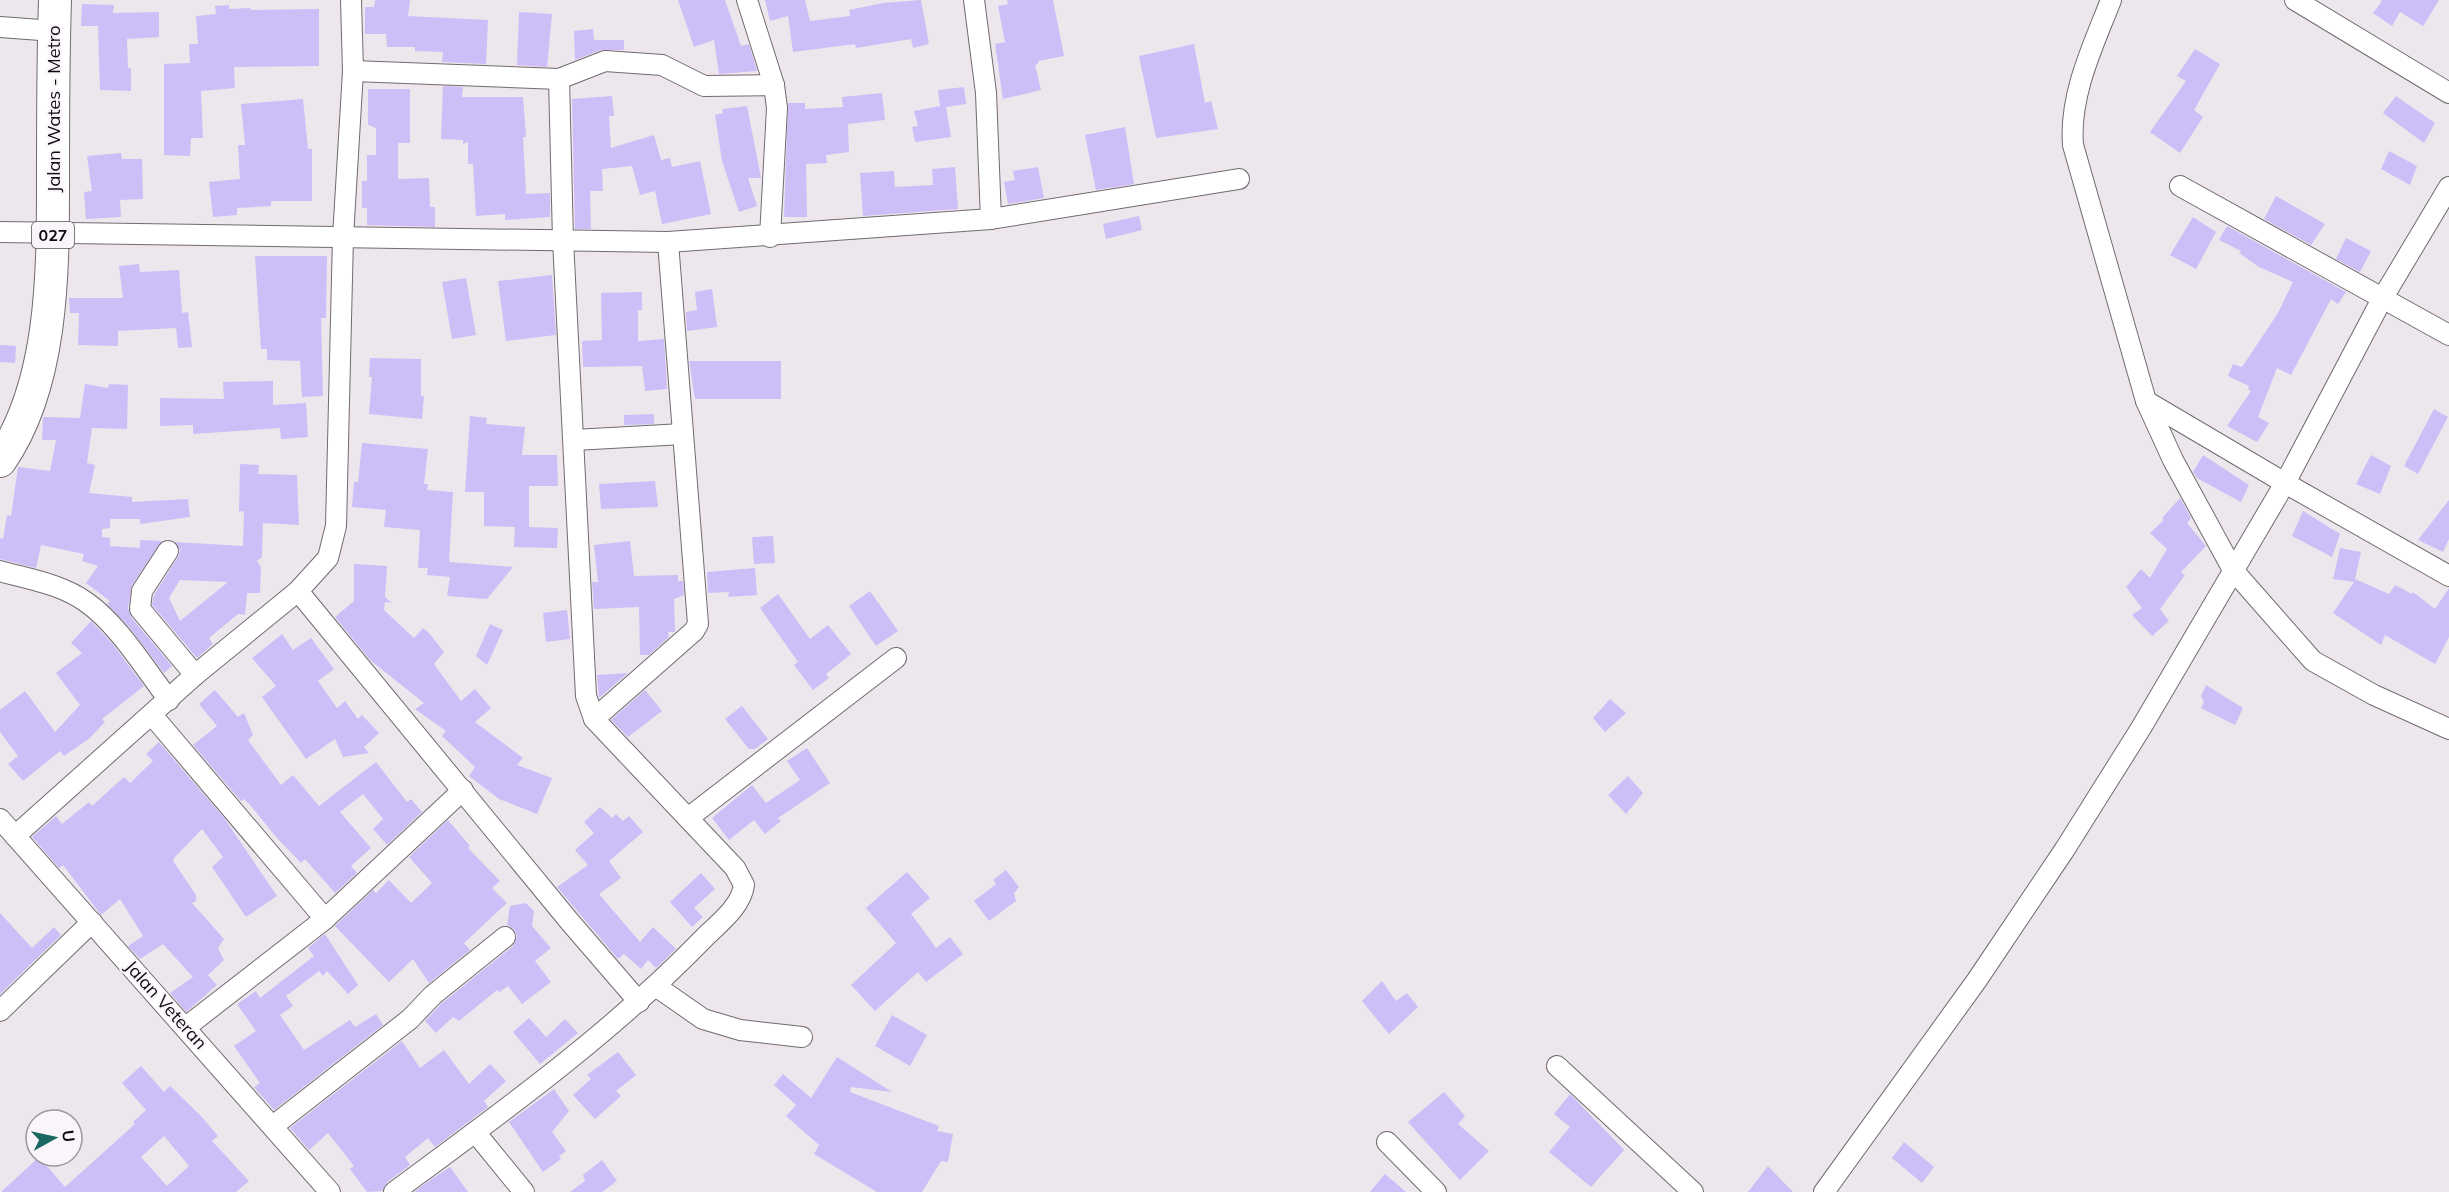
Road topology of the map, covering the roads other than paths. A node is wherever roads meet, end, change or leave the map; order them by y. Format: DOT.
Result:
graph roads {
  1 [pos="55,0"];
  2 [pos="351,0"];
  3 [pos="747,0"];
  4 [pos="974,0"];
  5 [pos="2111,0"];
  6 [pos="2295,0"];
  7 [pos="0,27"];
  8 [pos="54,31"];
  9 [pos="353,71"];
  10 [pos="558,80"];
  11 [pos="774,85"];
  12 [pos="2449,93"];
  13 [pos="1239,179"];
  14 [pos="2180,186"];
  15 [pos="2449,187"];
  16 [pos="991,219"];
  17 [pos="0,232"];
  18 [pos="53,233"];
  19 [pos="343,237"];
  20 [pos="770,237"];
  21 [pos="563,240"];
  22 [pos="668,242"];
  23 [pos="2382,299"];
  24 [pos="2449,335"];
  25 [pos="2146,400"];
  26 [pos="683,434"];
  27 [pos="574,440"];
  28 [pos="0,461"];
  29 [pos="2285,483"];
  30 [pos="168,551"];
  31 [pos="2233,570"];
  32 [pos="0,571"];
  33 [pos="2449,576"];
  34 [pos="298,591"];
  35 [pos="896,658"];
  36 [pos="195,675"];
  37 [pos="169,700"];
  38 [pos="152,715"];
  39 [pos="594,719"];
  40 [pos="2449,729"];
  41 [pos="463,790"];
  42 [pos="688,818"];
  43 [pos="0,819"];
  44 [pos="15,836"];
  45 [pos="325,918"];
  46 [pos="92,922"];
  47 [pos="505,937"];
  48 [pos="657,987"];
  49 [pos="639,1002"];
  50 [pos="0,1011"];
  51 [pos="186,1027"];
  52 [pos="802,1037"];
  53 [pos="1557,1066"];
  54 [pos="273,1126"];
  55 [pos="475,1132"];
  56 [pos="1387,1142"];
  57 [pos="330,1192"];
  58 [pos="394,1192"];
  59 [pos="524,1192"];
  60 [pos="1436,1192"];
  61 [pos="1692,1192"];
  62 [pos="1824,1192"];
  1 -- 8 [label="main road, Jalan Wates - Metro / 027"];
  2 -- 9 [label="street"];
  3 -- 11 [label="street"];
  4 -- 16 [label="street"];
  5 -- 25 [label="street"];
  6 -- 12 [label="street"];
  7 -- 8 [label="street"];
  8 -- 18 [label="main road, Jalan Wates - Metro / 027"];
  9 -- 10 [label="street"];
  9 -- 19 [label="street"];
  10 -- 11 [label="street"];
  10 -- 21 [label="street"];
  11 -- 20 [label="street"];
  13 -- 16 [label="street"];
  14 -- 23 [label="street"];
  15 -- 23 [label="street"];
  16 -- 20 [label="street"];
  17 -- 18 [label="street"];
  18 -- 19 [label="street"];
  18 -- 28 [label="main road, Jalan Wates - Metro / 027"];
  19 -- 21 [label="street"];
  19 -- 34 [label="street"];
  20 -- 22 [label="street"];
  21 -- 22 [label="street"];
  21 -- 27 [label="street"];
  22 -- 26 [label="street"];
  23 -- 24 [label="street"];
  23 -- 29 [label="street"];
  25 -- 29 [label="street"];
  25 -- 31 [label="street"];
  26 -- 27 [label="street"];
  26 -- 39 [label="street"];
  27 -- 39 [label="street"];
  29 -- 31 [label="street"];
  29 -- 33 [label="street"];
  30 -- 36 [label="street"];
  31 -- 40 [label="street"];
  31 -- 62 [label="street"];
  32 -- 37 [label="street"];
  34 -- 36 [label="street"];
  34 -- 41 [label="street"];
  35 -- 42 [label="street"];
  36 -- 37 [label="street"];
  37 -- 38 [label="street"];
  38 -- 44 [label="street"];
  38 -- 45 [label="street"];
  39 -- 42 [label="street"];
  41 -- 45 [label="street"];
  41 -- 49 [label="street"];
  42 -- 48 [label="street"];
  43 -- 44 [label="street, Jalan Veteran"];
  44 -- 46 [label="street, Jalan Veteran"];
  45 -- 51 [label="street"];
  46 -- 50 [label="street"];
  46 -- 51 [label="street, Jalan Veteran"];
  47 -- 54 [label="street"];
  48 -- 49 [label="street"];
  48 -- 52 [label="street"];
  49 -- 55 [label="street"];
  51 -- 54 [label="street, Jalan Veteran"];
  53 -- 61 [label="street"];
  54 -- 57 [label="street, Jalan Veteran"];
  55 -- 58 [label="street"];
  55 -- 59 [label="street"];
  56 -- 60 [label="street"];
}
